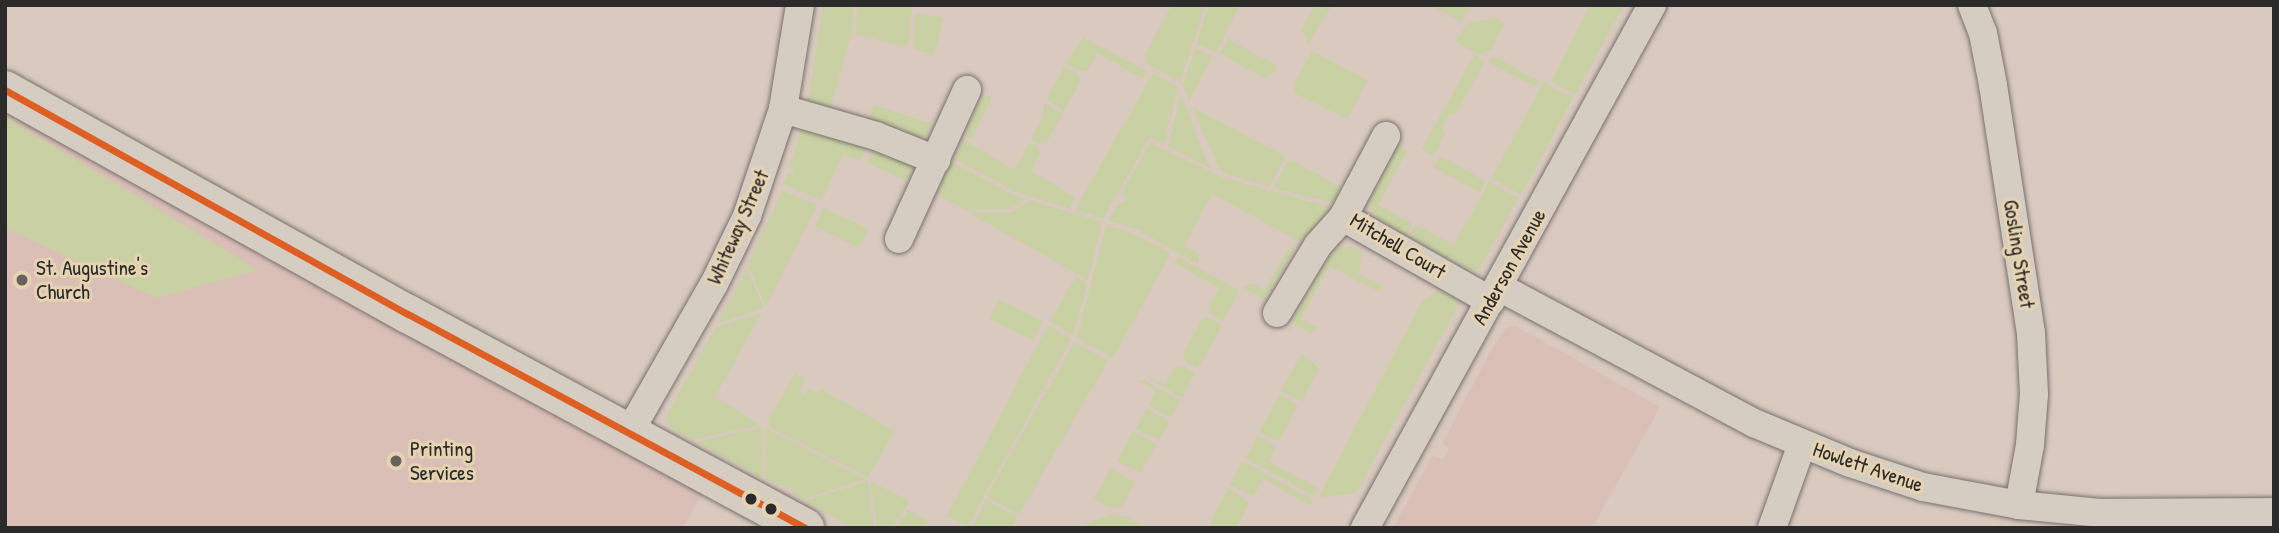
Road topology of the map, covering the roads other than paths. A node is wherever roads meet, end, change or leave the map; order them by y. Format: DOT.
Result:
graph roads {
  1 [pos="800,5"];
  2 [pos="1652,5"];
  3 [pos="1972,5"];
  4 [pos="5,90"];
  5 [pos="967,90"];
  6 [pos="783,109"];
  7 [pos="1386,136"];
  8 [pos="936,160"];
  9 [pos="1343,217"];
  10 [pos="900,239"];
  11 [pos="1495,294"];
  12 [pos="1277,313"];
  13 [pos="630,431"];
  14 [pos="1802,444"];
  15 [pos="2020,505"];
  16 [pos="2274,512"];
  17 [pos="805,528"];
  18 [pos="1365,528"];
  19 [pos="1772,528"];
  1 -- 6 [label="street, Whiteway Street"];
  2 -- 11 [label="street, Anderson Avenue"];
  3 -- 15 [label="street, Gosling Street"];
  4 -- 13 [label="main road"];
  5 -- 8 [label="street"];
  6 -- 8 [label="street"];
  6 -- 13 [label="street, Whiteway Street"];
  7 -- 9 [label="street, Mitchell Court"];
  8 -- 10 [label="street"];
  9 -- 11 [label="street, Mitchell Court"];
  9 -- 12 [label="street"];
  11 -- 14 [label="street, Howlett Avenue"];
  11 -- 18 [label="street, Anderson Avenue"];
  13 -- 17 [label="main road"];
  14 -- 15 [label="street, Howlett Avenue"];
  14 -- 19 [label="street"];
  15 -- 16 [label="street, Howlett Avenue"];
}
